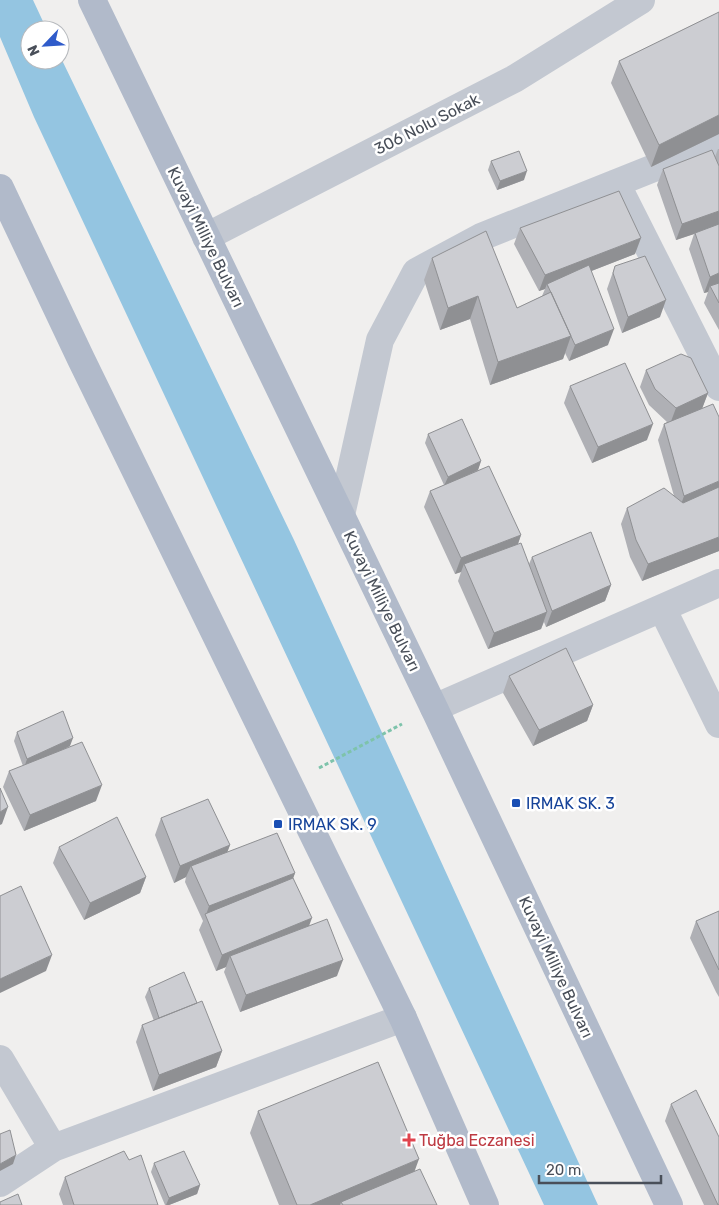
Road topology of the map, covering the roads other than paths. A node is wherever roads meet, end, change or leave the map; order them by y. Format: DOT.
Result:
graph roads {
  1 [pos="92,0"];
  2 [pos="641,0"];
  3 [pos="719,142"];
  4 [pos="616,183"];
  5 [pos="0,188"];
  6 [pos="206,236"];
  7 [pos="719,387"];
  8 [pos="341,515"];
  9 [pos="719,583"];
  10 [pos="662,608"];
  11 [pos="434,708"];
  12 [pos="719,724"];
  13 [pos="403,1018"];
  14 [pos="0,1059"];
  15 [pos="53,1148"];
  16 [pos="0,1183"];
  17 [pos="485,1205"];
  18 [pos="669,1205"];
  1 -- 6 [label="main road, Kuvayi Milliye Bulvarı"];
  2 -- 6 [label="street, 306 Nolu Sokak"];
  3 -- 4 [label="street"];
  4 -- 7 [label="street"];
  4 -- 8 [label="street"];
  5 -- 13 [label="main road"];
  6 -- 8 [label="main road, Kuvayi Milliye Bulvarı"];
  8 -- 11 [label="main road, Kuvayi Milliye Bulvarı"];
  9 -- 10 [label="street"];
  10 -- 11 [label="street"];
  10 -- 12 [label="street"];
  11 -- 18 [label="main road, Kuvayi Milliye Bulvarı"];
  13 -- 15 [label="street"];
  13 -- 17 [label="main road"];
  14 -- 15 [label="street"];
  15 -- 16 [label="street"];
}
